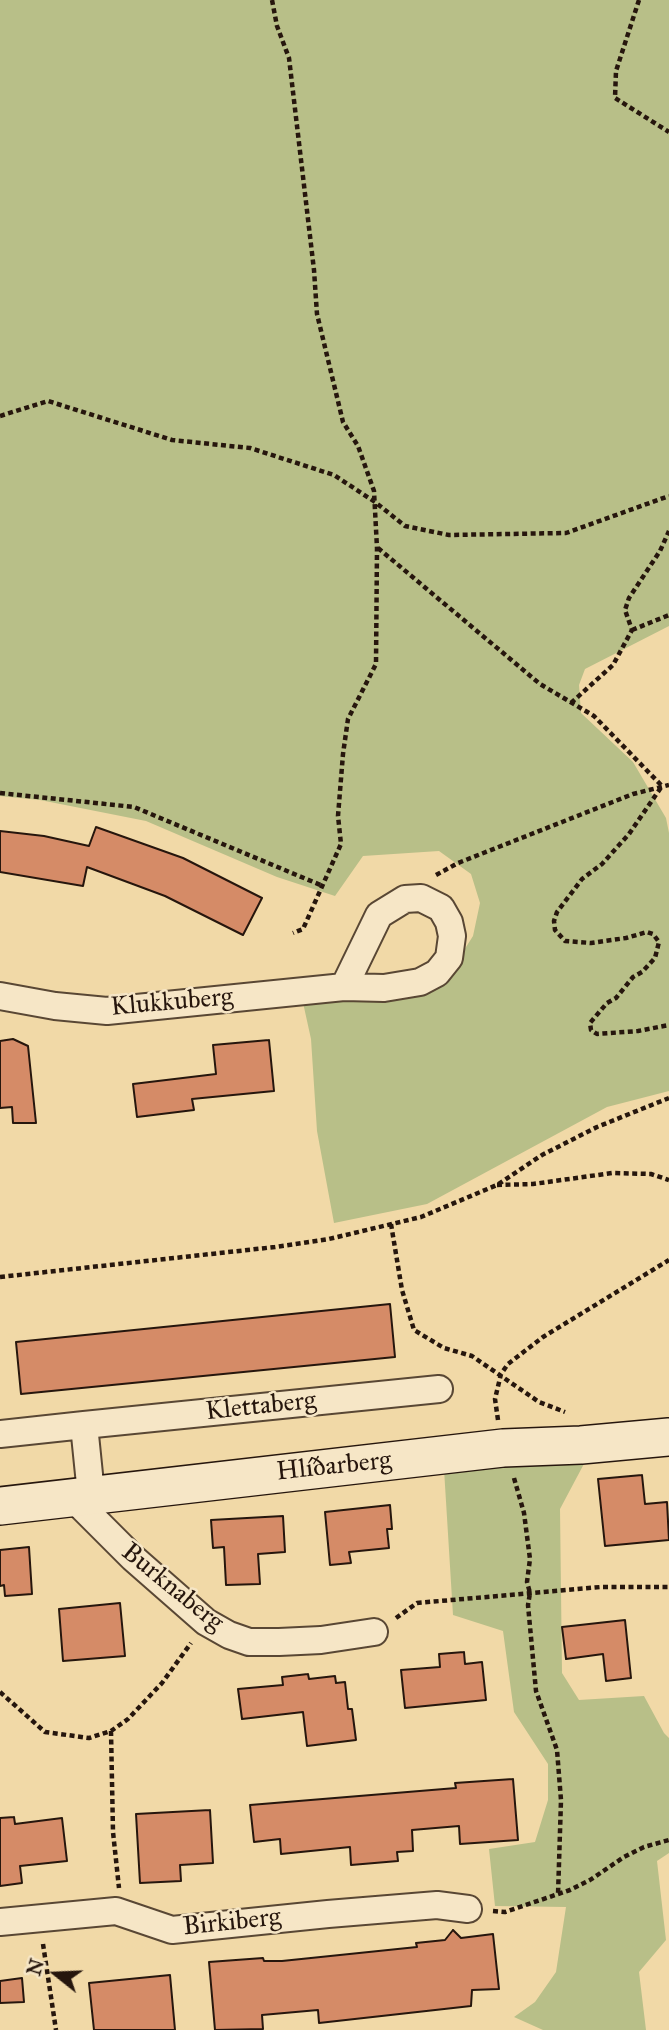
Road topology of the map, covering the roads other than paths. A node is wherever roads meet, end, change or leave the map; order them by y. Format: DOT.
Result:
graph roads {
  1 [pos="344,987"];
  2 [pos="0,996"];
  3 [pos="439,1389"];
  4 [pos="84,1424"];
  5 [pos="0,1433"];
  6 [pos="669,1437"];
  7 [pos="81,1495"];
  8 [pos="0,1506"];
  9 [pos="374,1632"];
  10 [pos="468,1909"];
  11 [pos="0,1922"];
  1 -- 1 [label="street, Klukkuberg"];
  1 -- 2 [label="street, Klukkuberg"];
  3 -- 4 [label="street, Klettaberg"];
  4 -- 5 [label="street, Klettaberg"];
  4 -- 7 [label="street"];
  6 -- 7 [label="street, Hlíðarberg"];
  7 -- 8 [label="street, Hlíðarberg"];
  7 -- 9 [label="street, Burknaberg"];
  10 -- 11 [label="street, Birkiberg"];
}
